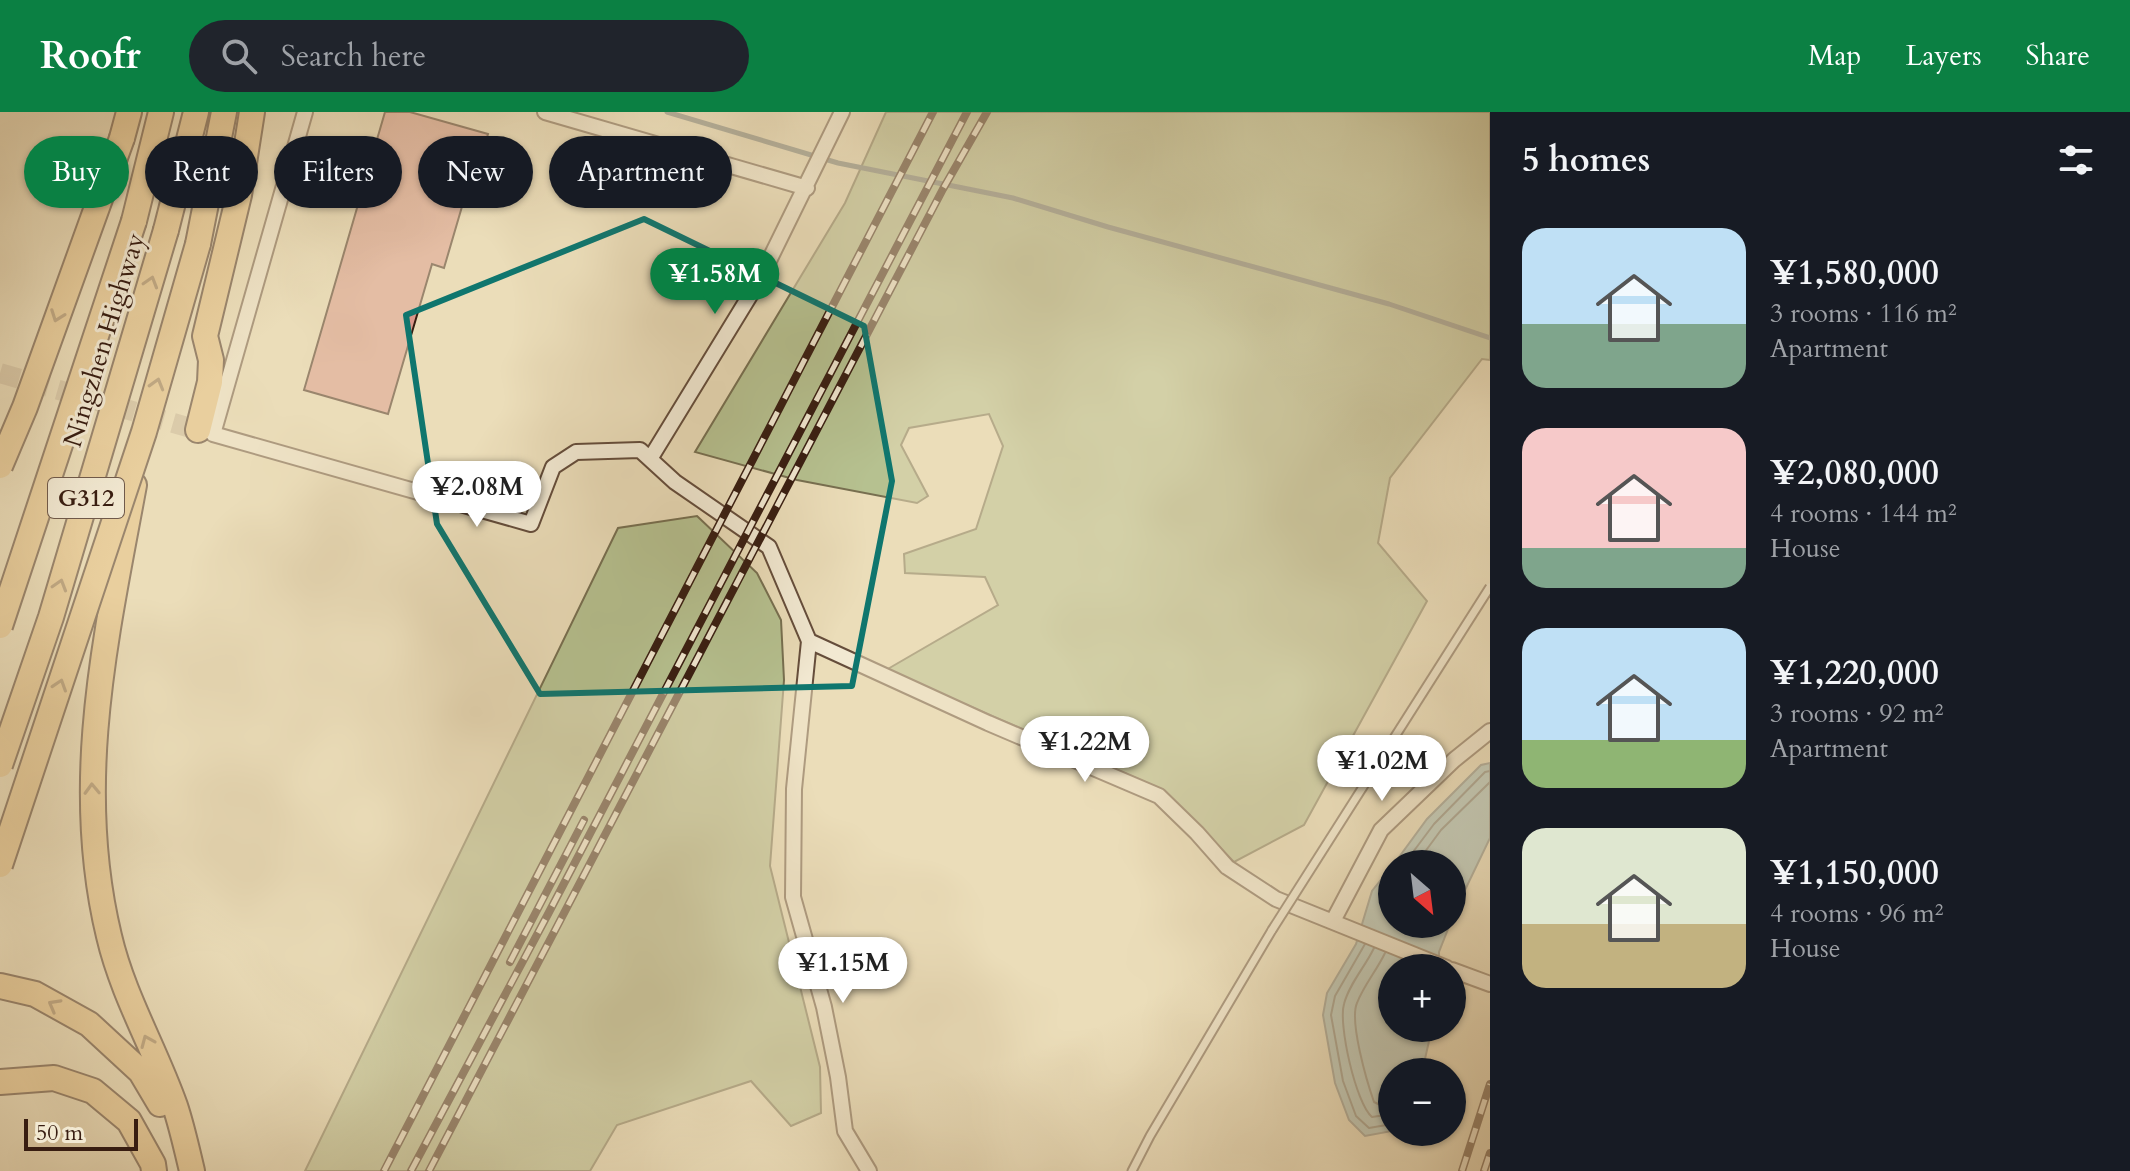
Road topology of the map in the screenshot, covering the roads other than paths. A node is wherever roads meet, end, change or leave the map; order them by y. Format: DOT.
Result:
graph roads {
  1 [pos="129,112"];
  2 [pos="161,112"];
  3 [pos="196,112"];
  4 [pos="224,112"];
  5 [pos="252,112"];
  6 [pos="305,112"];
  7 [pos="545,112"];
  8 [pos="842,112"];
  9 [pos="807,188"];
  10 [pos="144,432"];
  11 [pos="206,432"];
  12 [pos="650,459"];
  13 [pos="0,466"];
  14 [pos="1490,587"];
  15 [pos="0,626"];
  16 [pos="809,641"];
  17 [pos="1490,731"];
  18 [pos="0,765"];
  19 [pos="0,865"];
  20 [pos="1333,921"];
  21 [pos="1411,954"];
  22 [pos="1466,975"];
  23 [pos="1490,984"];
  24 [pos="0,986"];
  25 [pos="0,1082"];
  26 [pos="192,1169"];
  27 [pos="154,1171"];
  28 [pos="869,1171"];
  29 [pos="1132,1171"];
  1 -- 13 [label="main road, one-way, bridge"];
  2 -- 15 [label="main road, Ningzhen Highway / G312, bridge"];
  18 -- 3 [label="main road, Ningzhen Highway / G312, one-way, bridge"];
  10 -- 4 [label="main road, one-way, bridge"];
  5 -- 11 [label="main road"];
  6 -- 11 [label="street"];
  7 -- 9 [label="street"];
  8 -- 9 [label="street"];
  9 -- 12 [label="street"];
  19 -- 10 [label="main road, one-way, bridge"];
  26 -- 10 [label="main road, one-way, bridge"];
  11 -- 12 [label="street"];
  12 -- 16 [label="street"];
  14 -- 29 [label="lane, bridge"];
  16 -- 20 [label="street"];
  16 -- 28 [label="street"];
  17 -- 20 [label="street"];
  20 -- 21 [label="street"];
  22 -- 23 [label="street"];
  26 -- 24 [label="main road, one-way"];
  25 -- 27 [label="main road"];
}
